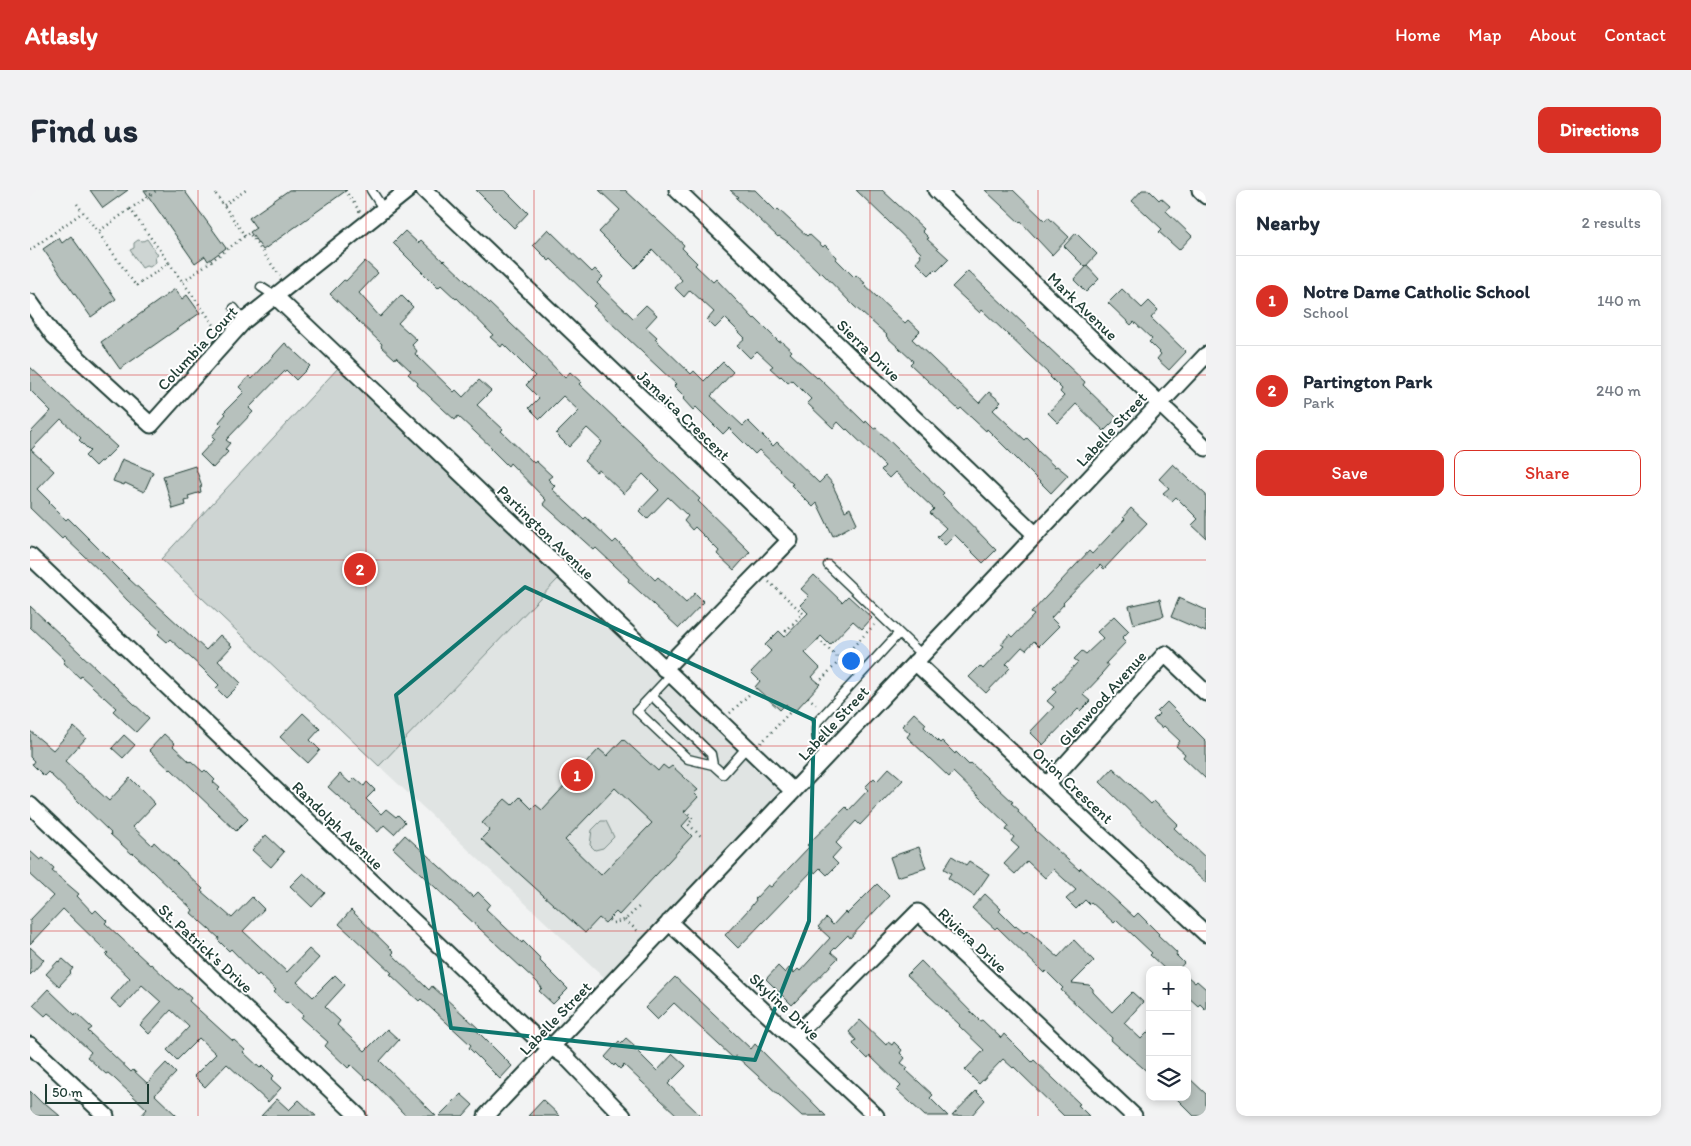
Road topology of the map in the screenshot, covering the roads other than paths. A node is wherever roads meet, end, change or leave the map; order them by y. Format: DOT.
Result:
graph roads {
  1 [pos="371,190"];
  2 [pos="408,190"];
  3 [pos="424,190"];
  4 [pos="677,190"];
  5 [pos="936,190"];
  6 [pos="1200,190"];
  7 [pos="1206,196"];
  8 [pos="384,210"];
  9 [pos="261,287"];
  10 [pos="275,296"];
  11 [pos="30,302"];
  12 [pos="234,308"];
  13 [pos="244,321"];
  14 [pos="1206,355"];
  15 [pos="1159,404"];
  16 [pos="1206,448"];
  17 [pos="1036,535"];
  18 [pos="30,556"];
  19 [pos="828,565"];
  20 [pos="899,634"];
  21 [pos="919,659"];
  22 [pos="668,672"];
  23 [pos="1206,693"];
  24 [pos="652,696"];
  25 [pos="754,745"];
  26 [pos="827,756"];
  27 [pos="713,765"];
  28 [pos="1047,785"];
  29 [pos="793,791"];
  30 [pos="30,805"];
  31 [pos="669,922"];
  32 [pos="1206,934"];
  33 [pos="793,1038"];
  34 [pos="30,1045"];
  35 [pos="551,1047"];
  36 [pos="106,1116"];
  37 [pos="358,1116"];
  38 [pos="486,1116"];
  39 [pos="624,1116"];
  40 [pos="876,1116"];
  41 [pos="1134,1116"];
  1 -- 8 [label="lane"];
  2 -- 8 [label="street, Columbia Court"];
  3 -- 22 [label="street, Jamaica Crescent"];
  4 -- 17 [label="street, Sierra Drive"];
  5 -- 15 [label="street, Mark Avenue"];
  6 -- 7 [label="street"];
  8 -- 10 [label="street, Columbia Court"];
  9 -- 10 [label="lane"];
  10 -- 13 [label="street, Columbia Court"];
  10 -- 22 [label="street, Partington Avenue"];
  11 -- 13 [label="street, Columbia Court"];
  12 -- 13 [label="lane"];
  14 -- 15 [label="street, Labelle Street"];
  15 -- 16 [label="street, Mark Avenue"];
  15 -- 17 [label="street, Labelle Street"];
  17 -- 21 [label="street, Labelle Street"];
  18 -- 35 [label="street, Randolph Avenue"];
  19 -- 20 [label="lane"];
  20 -- 21 [label="lane"];
  20 -- 26 [label="lane"];
  21 -- 26 [label="street, Labelle Street"];
  21 -- 28 [label="street, Orion Crescent"];
  22 -- 24 [label="lane"];
  22 -- 25 [label="street, Partington Avenue"];
  23 -- 28 [label="street, Glenwood Avenue"];
  24 -- 27 [label="lane"];
  24 -- 27 [label="lane"];
  25 -- 27 [label="lane"];
  25 -- 29 [label="street, Partington Avenue"];
  26 -- 29 [label="street, Labelle Street"];
  28 -- 32 [label="street, Orion Crescent"];
  29 -- 31 [label="street, Labelle Street"];
  30 -- 37 [label="street, St. Patrick's Drive"];
  31 -- 33 [label="street, Skyline Drive"];
  31 -- 35 [label="street, Labelle Street"];
  33 -- 40 [label="street, Skyline Drive"];
  33 -- 41 [label="street, Riviera Drive"];
  34 -- 36 [label="street"];
  35 -- 38 [label="street, Labelle Street"];
  35 -- 39 [label="street, Randolph Avenue"];
}
